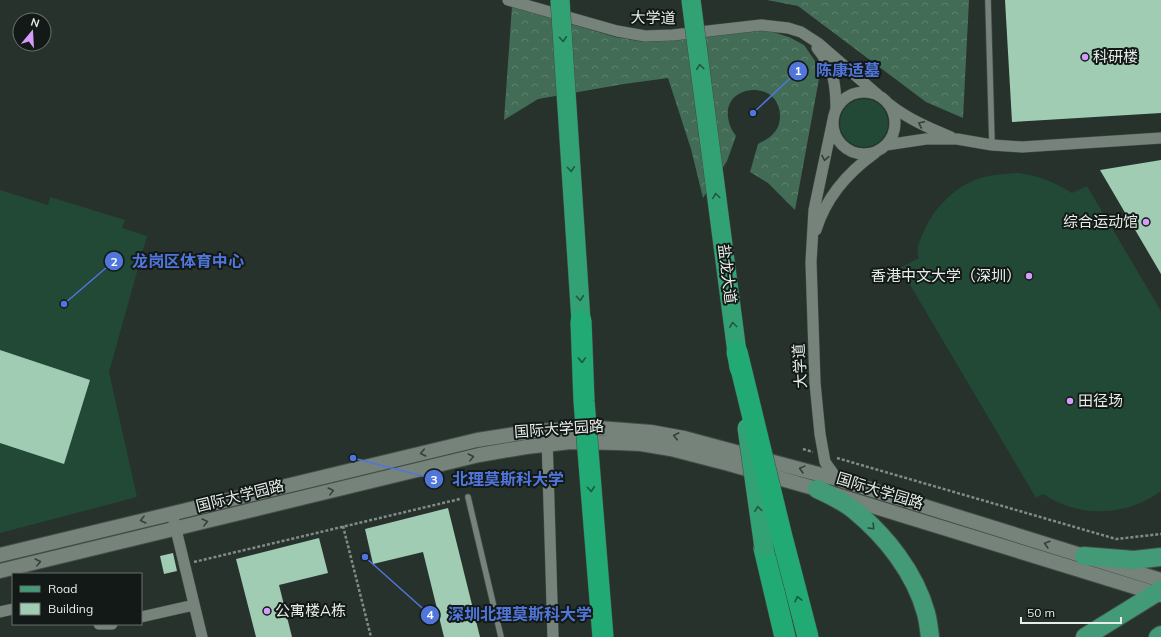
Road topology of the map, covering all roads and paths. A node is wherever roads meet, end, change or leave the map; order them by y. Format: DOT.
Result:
graph roads {
  1 [pos="508,0"];
  2 [pos="560,0"];
  3 [pos="691,0"];
  4 [pos="988,0"];
  5 [pos="801,32"];
  6 [pos="882,99"];
  7 [pos="834,115"];
  8 [pos="1161,138"];
  9 [pos="957,139"];
  10 [pos="992,145"];
  11 [pos="882,148"];
  12 [pos="812,246"];
  13 [pos="581,321"];
  14 [pos="737,352"];
  15 [pos="546,430"];
  16 [pos="548,445"];
  17 [pos="804,449"];
  18 [pos="823,454"];
  19 [pos="837,479"];
  20 [pos="817,489"];
  21 [pos="468,497"];
  22 [pos="172,513"];
  23 [pos="343,526"];
  24 [pos="176,529"];
  25 [pos="1161,534"];
  26 [pos="764,548"];
  27 [pos="0,555"];
  28 [pos="1084,556"];
  29 [pos="1161,557"];
  30 [pos="184,564"];
  31 [pos="0,572"];
  32 [pos="1159,589"];
  33 [pos="194,605"];
  34 [pos="12,609"];
  35 [pos="0,612"];
  36 [pos="142,617"];
  37 [pos="1161,635"];
  38 [pos="202,637"];
  39 [pos="371,637"];
  40 [pos="501,637"];
  41 [pos="553,637"];
  42 [pos="604,637"];
  43 [pos="785,637"];
  44 [pos="808,637"];
  45 [pos="930,637"];
  46 [pos="1085,637"];
  47 [pos="1158,637"];
  1 -- 5 [label="street, 大学道"];
  2 -- 13 [label="highway, one-way, bridge"];
  14 -- 3 [label="highway, 盐龙大道, one-way, bridge"];
  4 -- 10 [label="lane"];
  5 -- 6 [label="street, 大学道"];
  5 -- 7 [label="street, 大学道"];
  6 -- 7 [label="street"];
  9 -- 6 [label="street, one-way"];
  6 -- 11 [label="street, 大学道"];
  7 -- 11 [label="street, 大学道"];
  7 -- 12 [label="street, 大学道, one-way"];
  8 -- 10 [label="street"];
  9 -- 10 [label="street"];
  9 -- 11 [label="street"];
  11 -- 12 [label="street, 大学道"];
  12 -- 18 [label="street, 大学道"];
  13 -- 42 [label="highway, one-way, bridge"];
  26 -- 14 [label="highway, 盐龙大道, one-way, bridge"];
  44 -- 14 [label="highway, one-way, bridge"];
  15 -- 16 [label="street"];
  19 -- 15 [label="street, 国际大学园路, one-way"];
  15 -- 22 [label="street, 国际大学园路, one-way"];
  16 -- 20 [label="street, 国际大学园路"];
  24 -- 16 [label="street, 国际大学园路, one-way"];
  16 -- 41 [label="street"];
  17 -- 18 [label="path"];
  18 -- 19 [label="street, 大学道"];
  18 -- 25 [label="path"];
  28 -- 19 [label="street, 国际大学园路, one-way"];
  20 -- 32 [label="street, 国际大学园路"];
  20 -- 45 [label="main road, one-way"];
  21 -- 23 [label="path"];
  21 -- 40 [label="lane"];
  22 -- 24 [label="street"];
  22 -- 27 [label="street, 国际大学园路, one-way"];
  23 -- 30 [label="path"];
  23 -- 39 [label="path"];
  24 -- 30 [label="street"];
  31 -- 24 [label="street, 国际大学园路, one-way"];
  26 -- 43 [label="highway"];
  28 -- 29 [label="main road"];
  28 -- 32 [label="street, 国际大学园路"];
  30 -- 33 [label="street"];
  32 -- 46 [label="main road"];
  33 -- 36 [label="street"];
  33 -- 38 [label="street"];
  34 -- 35 [label="street"];
  37 -- 47 [label="main road"];
}
